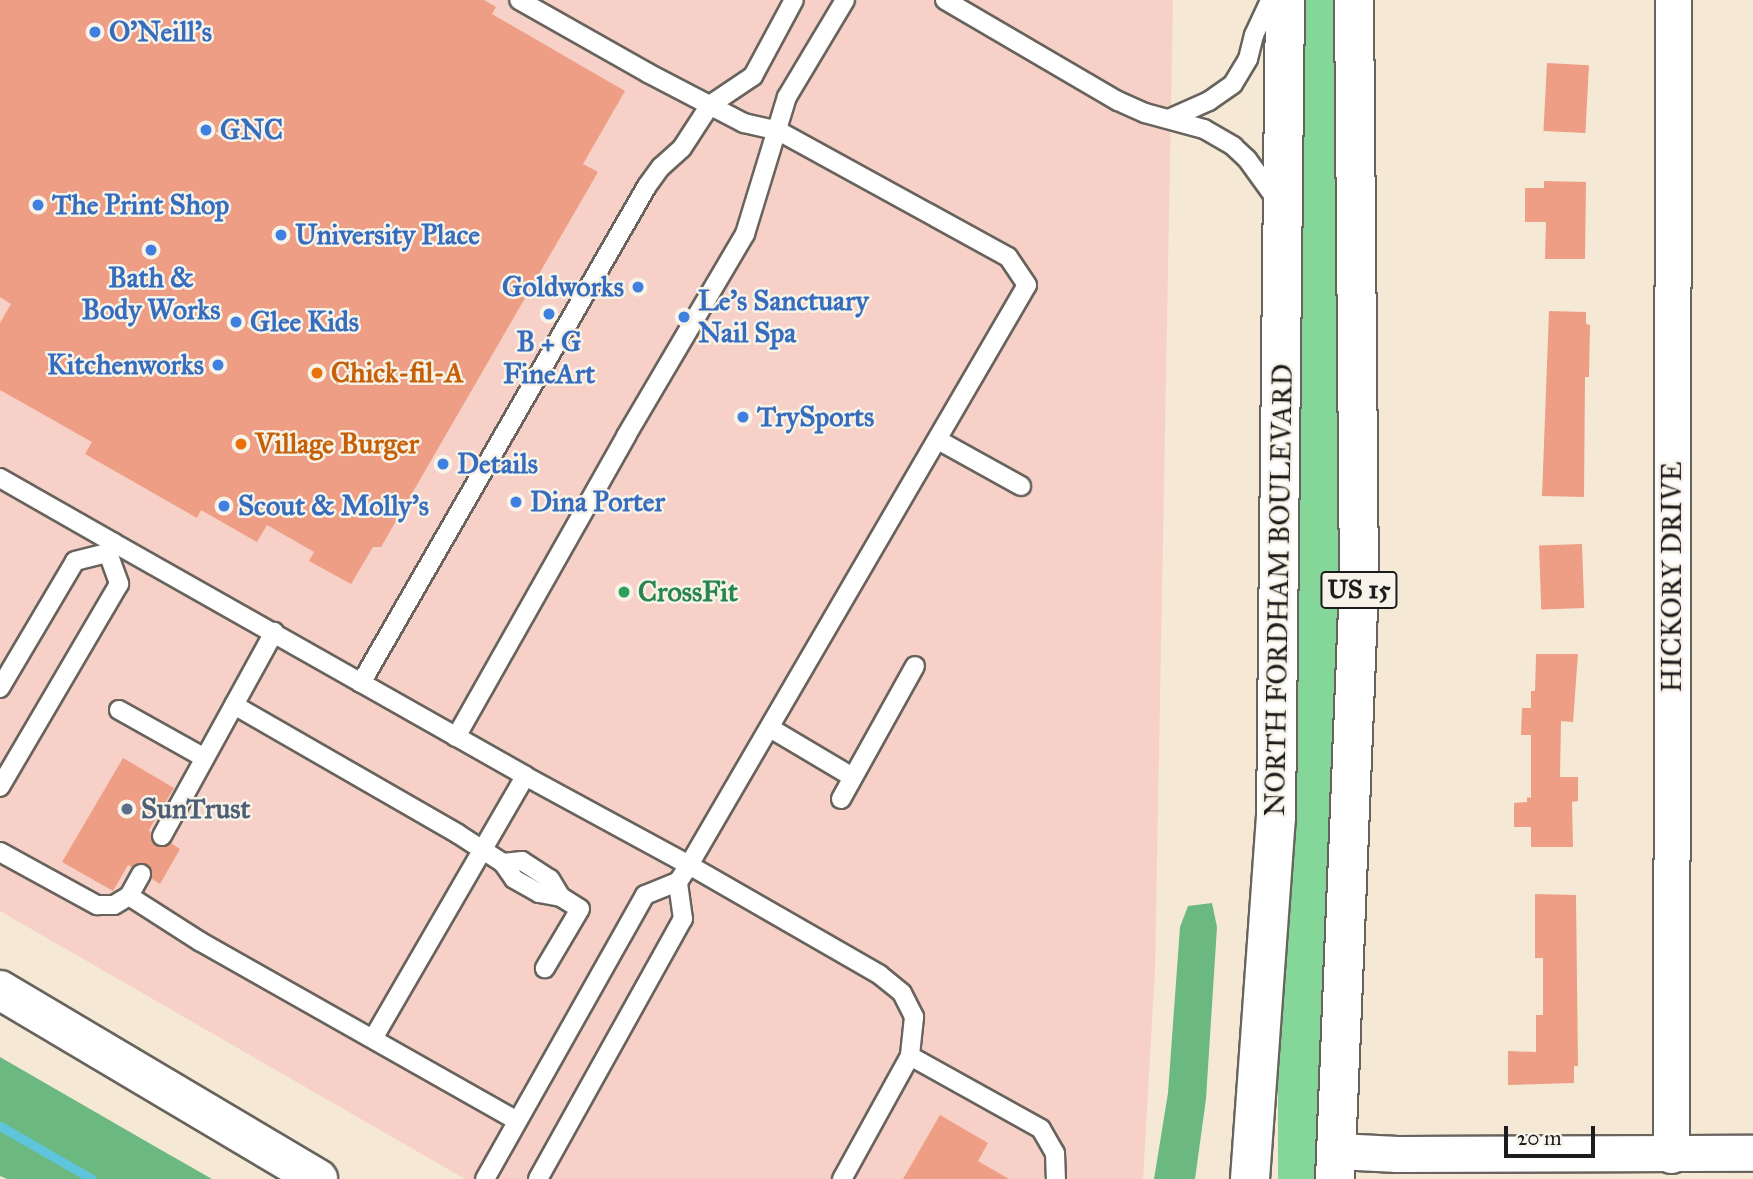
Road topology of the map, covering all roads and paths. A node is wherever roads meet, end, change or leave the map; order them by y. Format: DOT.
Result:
graph roads {
  1 [pos="519,0"];
  2 [pos="794,0"];
  3 [pos="845,0"];
  4 [pos="945,0"];
  5 [pos="1270,0"];
  6 [pos="1285,0"];
  7 [pos="1354,0"];
  8 [pos="1673,0"];
  9 [pos="710,105"];
  10 [pos="1171,118"];
  11 [pos="779,131"];
  12 [pos="1284,211"];
  13 [pos="938,440"];
  14 [pos="0,478"];
  15 [pos="1021,486"];
  16 [pos="111,548"];
  17 [pos="274,632"];
  18 [pos="915,666"];
  19 [pos="361,683"];
  20 [pos="0,688"];
  21 [pos="234,705"];
  22 [pos="119,710"];
  23 [pos="770,729"];
  24 [pos="456,737"];
  25 [pos="205,758"];
  26 [pos="525,776"];
  27 [pos="851,776"];
  28 [pos="0,787"];
  29 [pos="841,799"];
  30 [pos="162,836"];
  31 [pos="482,849"];
  32 [pos="0,852"];
  33 [pos="690,864"];
  34 [pos="141,874"];
  35 [pos="678,882"];
  36 [pos="129,896"];
  37 [pos="545,968"];
  38 [pos="0,990"];
  39 [pos="374,1037"];
  40 [pos="910,1056"];
  41 [pos="515,1120"];
  42 [pos="1753,1153"];
  43 [pos="1671,1155"];
  44 [pos="1336,1165"];
  45 [pos="318,1179"];
  46 [pos="485,1179"];
  47 [pos="538,1179"];
  48 [pos="842,1179"];
  49 [pos="1056,1179"];
  50 [pos="1250,1179"];
  1 -- 9 [label="lane"];
  2 -- 9 [label="lane"];
  3 -- 11 [label="lane"];
  4 -- 10 [label="lane"];
  5 -- 10 [label="lane"];
  6 -- 12 [label="main road, NORTH FORDHAM BOULEVARD / US 15"];
  7 -- 44 [label="main road, US 15"];
  8 -- 43 [label="street, HICKORY DRIVE"];
  9 -- 11 [label="lane"];
  9 -- 19 [label="lane"];
  10 -- 12 [label="lane"];
  11 -- 13 [label="lane"];
  11 -- 24 [label="lane"];
  12 -- 50 [label="main road, NORTH FORDHAM BOULEVARD / US 15"];
  13 -- 15 [label="lane"];
  13 -- 23 [label="lane"];
  14 -- 16 [label="lane"];
  16 -- 17 [label="lane"];
  16 -- 20 [label="lane"];
  16 -- 28 [label="lane"];
  17 -- 19 [label="lane"];
  17 -- 21 [label="lane"];
  18 -- 27 [label="lane"];
  19 -- 24 [label="lane"];
  21 -- 25 [label="lane"];
  21 -- 31 [label="lane"];
  22 -- 25 [label="lane"];
  23 -- 27 [label="lane"];
  23 -- 33 [label="lane"];
  24 -- 26 [label="lane"];
  25 -- 30 [label="lane"];
  26 -- 31 [label="lane"];
  26 -- 33 [label="lane"];
  27 -- 29 [label="lane"];
  31 -- 37 [label="lane"];
  31 -- 39 [label="lane"];
  32 -- 36 [label="lane"];
  33 -- 35 [label="lane"];
  33 -- 40 [label="lane"];
  34 -- 36 [label="lane"];
  35 -- 41 [label="lane"];
  35 -- 47 [label="lane"];
  36 -- 39 [label="lane"];
  38 -- 45 [label="main road"];
  39 -- 41 [label="lane"];
  40 -- 48 [label="lane"];
  40 -- 49 [label="lane"];
  41 -- 46 [label="lane"];
  42 -- 43 [label="street"];
  43 -- 44 [label="street"];
}
